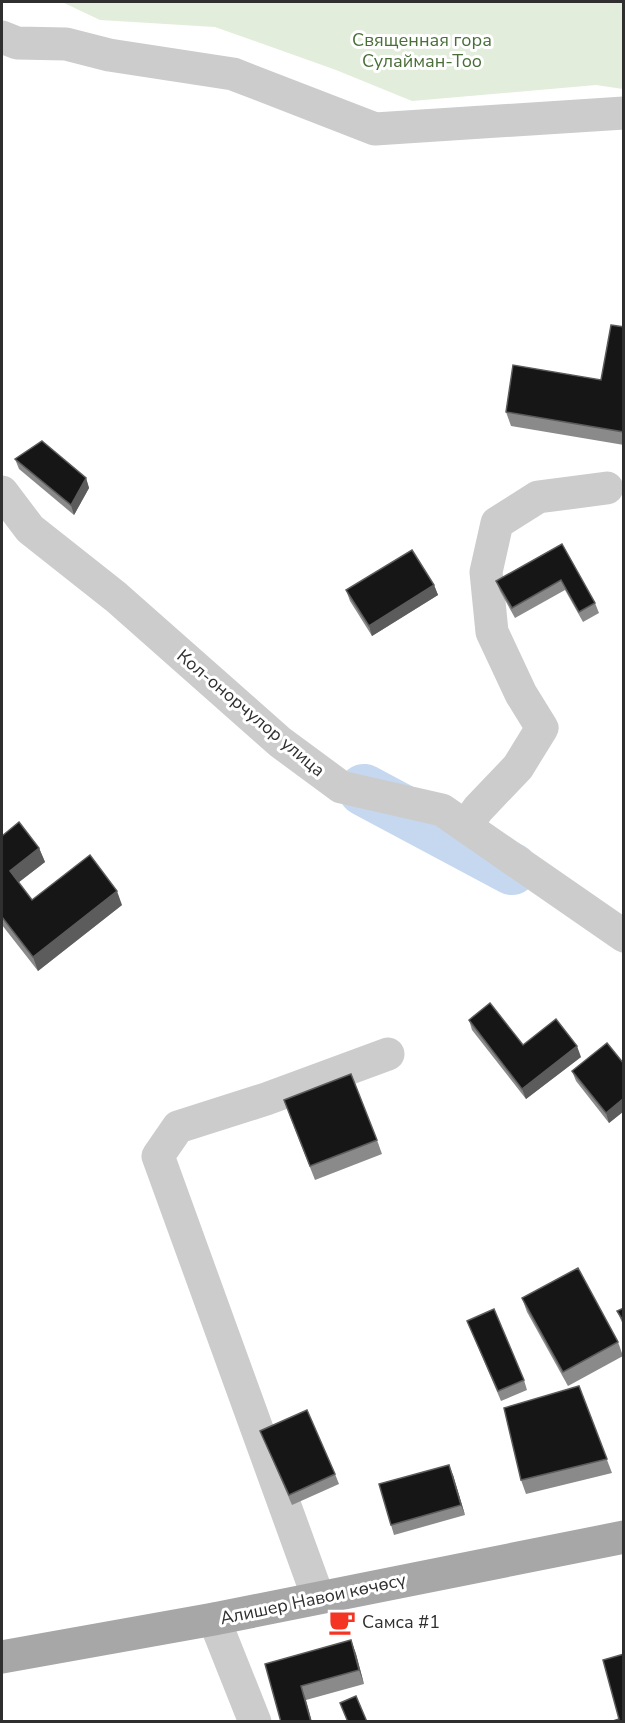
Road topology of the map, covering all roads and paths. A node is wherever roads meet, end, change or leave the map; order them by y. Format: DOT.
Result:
graph roads {
  1 [pos="2,37"];
  2 [pos="624,113"];
  3 [pos="607,488"];
  4 [pos="2,492"];
  5 [pos="466,826"];
  6 [pos="624,936"];
  7 [pos="388,1054"];
  8 [pos="624,1537"];
  9 [pos="318,1597"];
  10 [pos="214,1619"];
  11 [pos="2,1657"];
  12 [pos="255,1722"];
  1 -- 2 [label="street"];
  3 -- 5 [label="street"];
  4 -- 5 [label="street, Кол-онорчулор улица"];
  5 -- 6 [label="street, Кол-онорчулор улица"];
  7 -- 9 [label="street"];
  8 -- 9 [label="main road, Алишер Навои көчөсү"];
  9 -- 10 [label="main road, Алишер Навои көчөсү"];
  10 -- 11 [label="main road, Алишер Навои көчөсү"];
  10 -- 12 [label="street"];
}
